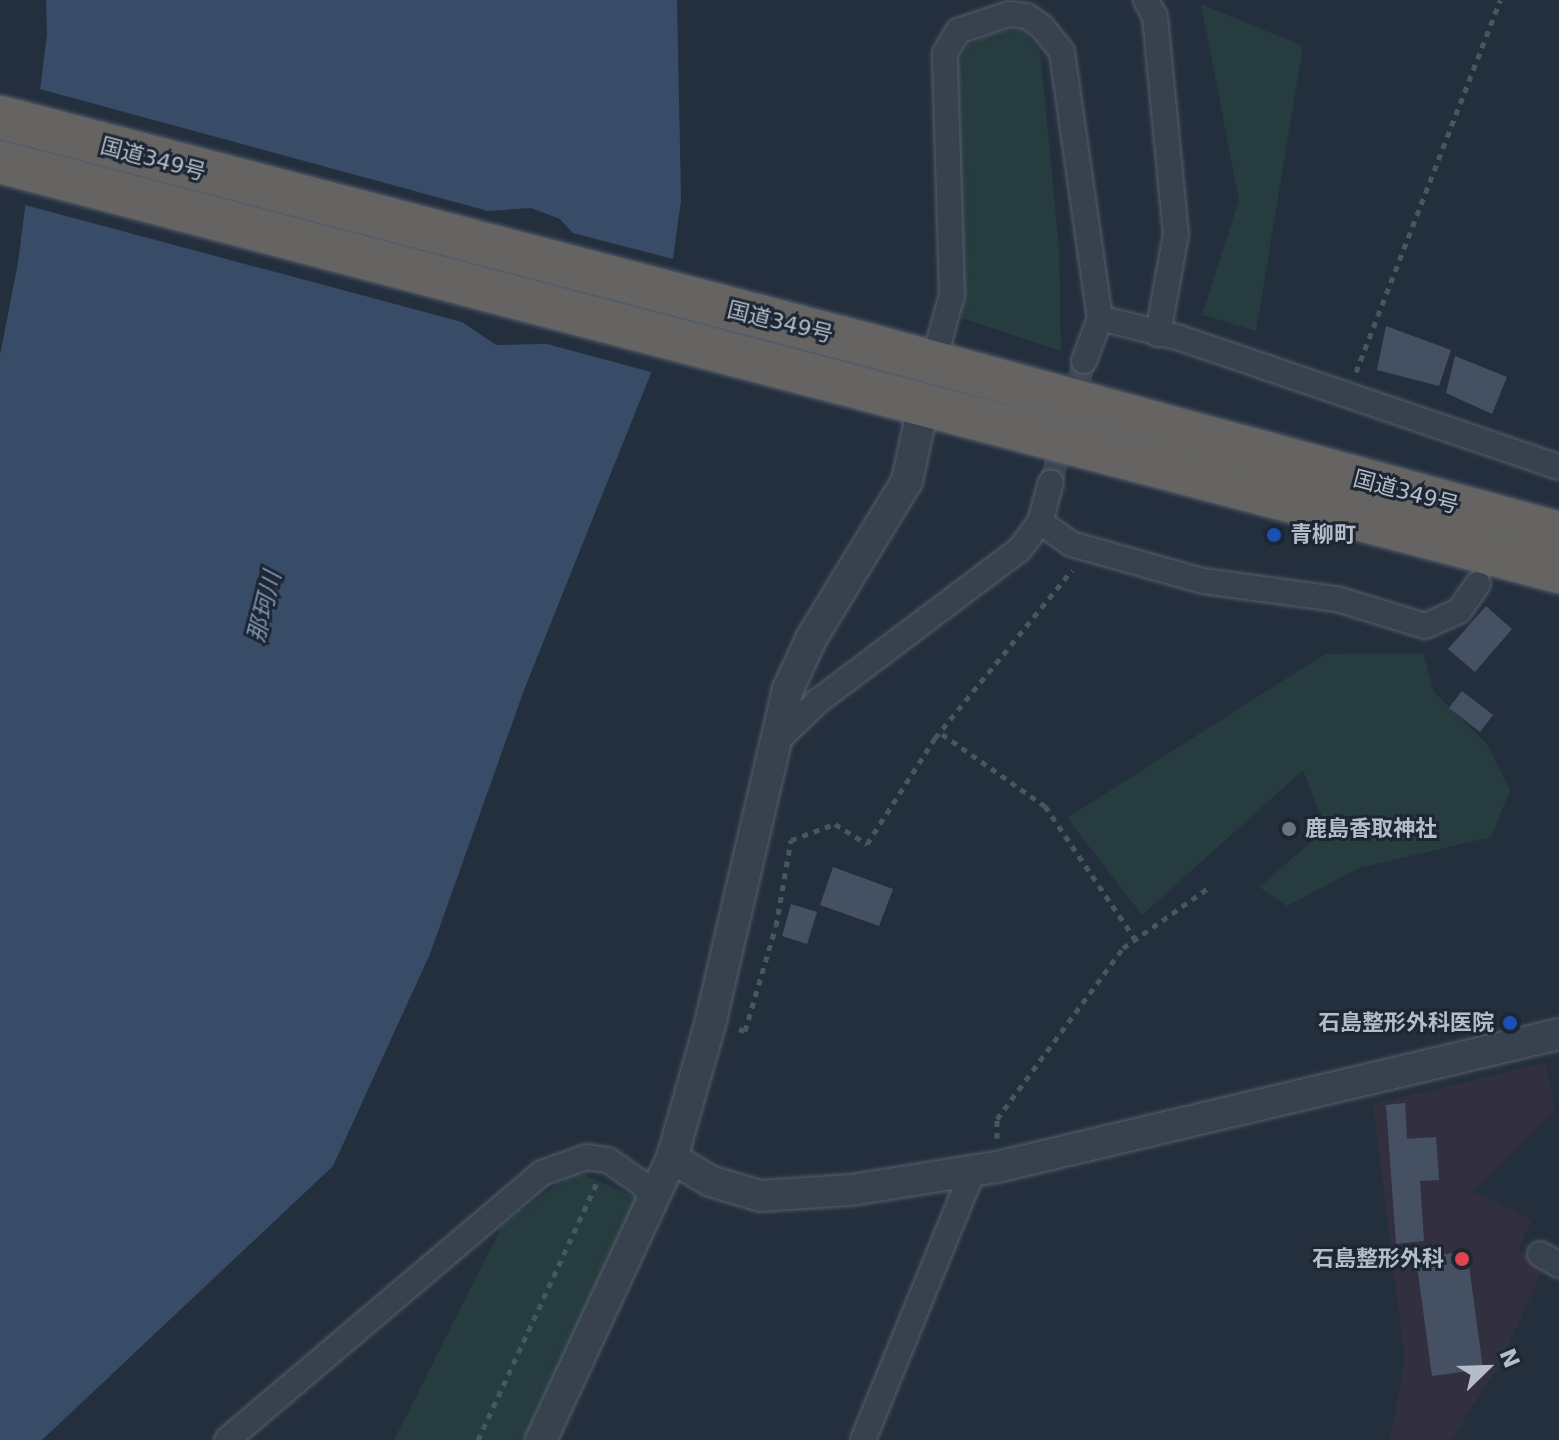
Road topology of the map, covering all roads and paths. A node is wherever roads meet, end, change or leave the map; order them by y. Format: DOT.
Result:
graph roads {
  1 [pos="1146,0"];
  2 [pos="1500,0"];
  3 [pos="985,8"];
  4 [pos="0,117"];
  5 [pos="0,162"];
  6 [pos="1100,318"];
  7 [pos="1158,334"];
  8 [pos="1084,361"];
  9 [pos="933,363"];
  10 [pos="1347,396"];
  11 [pos="923,407"];
  12 [pos="1559,467"];
  13 [pos="1051,482"];
  14 [pos="1040,522"];
  15 [pos="1559,533"];
  16 [pos="1071,544"];
  17 [pos="1559,572"];
  18 [pos="1478,584"];
  19 [pos="942,734"];
  20 [pos="775,743"];
  21 [pos="1207,889"];
  22 [pos="1137,942"];
  23 [pos="711,1021"];
  24 [pos="1559,1034"];
  25 [pos="672,1158"];
  26 [pos="608,1160"];
  27 [pos="984,1170"];
  28 [pos="654,1199"];
  29 [pos="227,1440"];
  30 [pos="478,1440"];
  31 [pos="541,1440"];
  32 [pos="863,1440"];
  1 -- 7 [label="street"];
  2 -- 10 [label="path"];
  3 -- 6 [label="street"];
  3 -- 9 [label="street"];
  4 -- 9 [label="highway, 国道349号"];
  5 -- 11 [label="highway, 国道349号"];
  6 -- 7 [label="street"];
  6 -- 8 [label="street"];
  7 -- 10 [label="street"];
  9 -- 11 [label="street"];
  9 -- 15 [label="highway, 国道349号"];
  10 -- 12 [label="street"];
  11 -- 17 [label="highway, 国道349号"];
  11 -- 20 [label="street"];
  13 -- 14 [label="street"];
  14 -- 16 [label="street"];
  14 -- 20 [label="street"];
  16 -- 18 [label="street"];
  16 -- 19 [label="path"];
  19 -- 22 [label="path"];
  19 -- 23 [label="path"];
  20 -- 23 [label="street"];
  21 -- 22 [label="path"];
  22 -- 27 [label="path"];
  23 -- 25 [label="street"];
  24 -- 27 [label="street"];
  25 -- 27 [label="street"];
  25 -- 28 [label="street"];
  26 -- 28 [label="street"];
  26 -- 29 [label="street"];
  26 -- 30 [label="path"];
  27 -- 32 [label="street"];
  28 -- 31 [label="street"];
}
